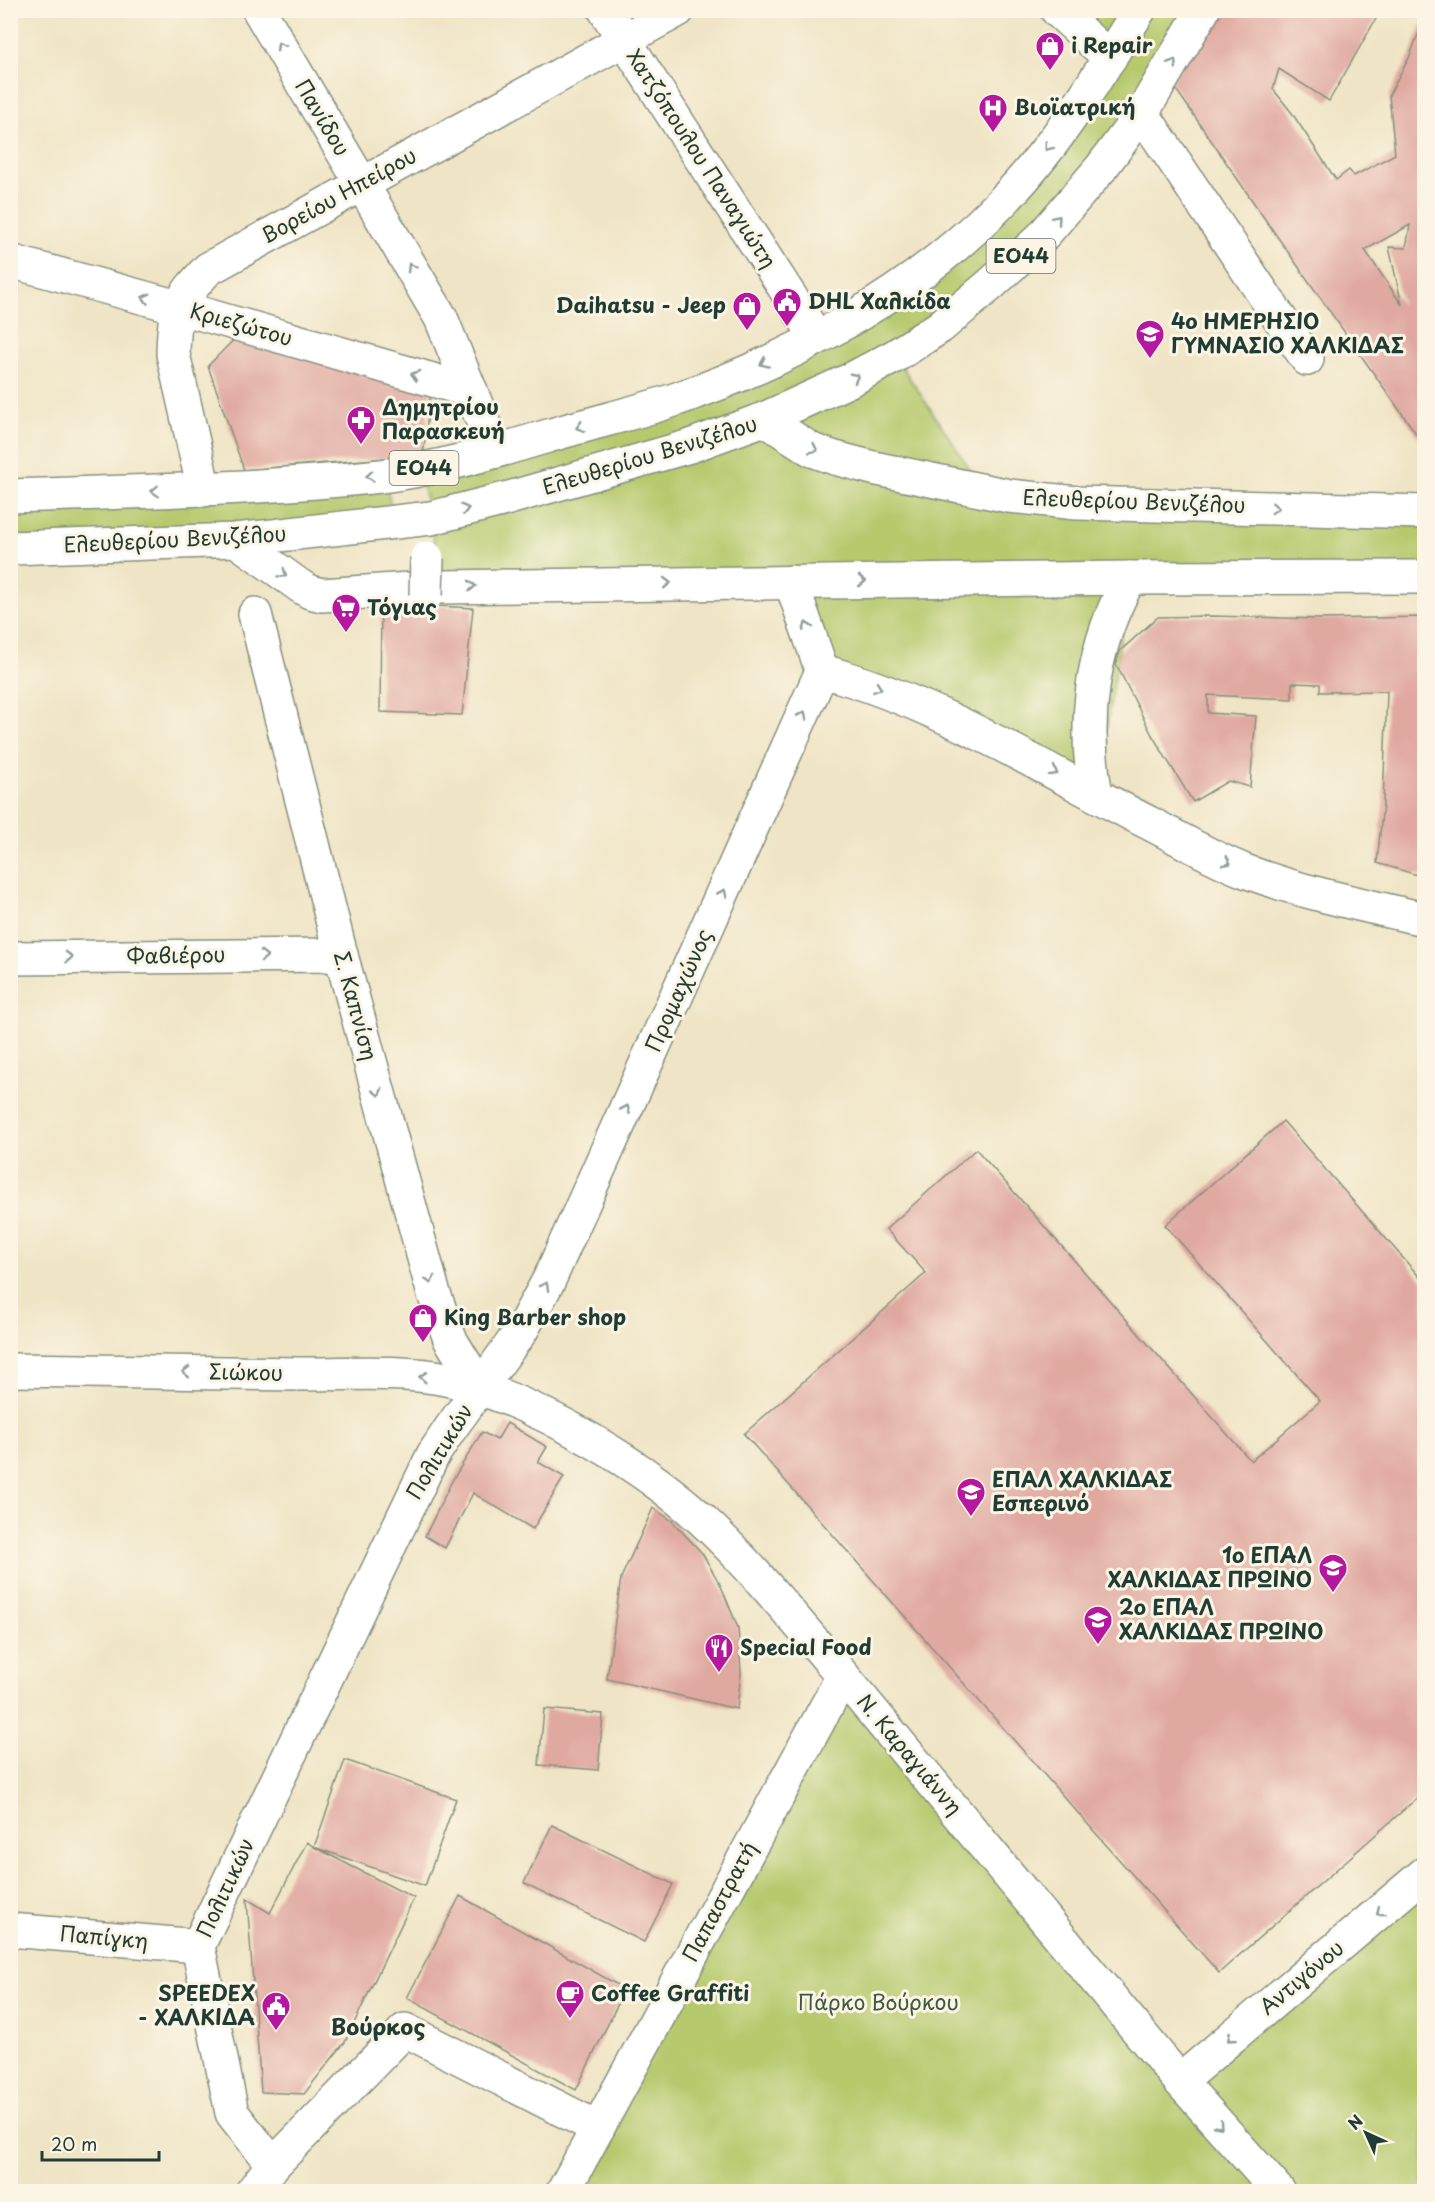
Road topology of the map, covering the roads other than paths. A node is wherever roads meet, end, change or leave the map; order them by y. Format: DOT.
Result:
graph roads {
  1 [pos="259,10"];
  2 [pos="605,10"];
  3 [pos="678,10"];
  4 [pos="1057,10"];
  5 [pos="1138,10"];
  6 [pos="1203,10"];
  7 [pos="624,40"];
  8 [pos="1110,58"];
  9 [pos="1142,113"];
  10 [pos="361,183"];
  11 [pos="10,261"];
  12 [pos="178,306"];
  13 [pos="817,338"];
  14 [pos="1307,359"];
  15 [pos="471,391"];
  16 [pos="764,419"];
  17 [pos="495,452"];
  18 [pos="204,490"];
  19 [pos="10,496"];
  20 [pos="1425,512"];
  21 [pos="394,524"];
  22 [pos="236,540"];
  23 [pos="10,548"];
  24 [pos="1425,577"];
  25 [pos="1130,578"];
  26 [pos="791,582"];
  27 [pos="425,601"];
  28 [pos="255,614"];
  29 [pos="822,671"];
  30 [pos="1096,795"];
  31 [pos="1425,919"];
  32 [pos="341,955"];
  33 [pos="10,958"];
  34 [pos="10,1370"];
  35 [pos="480,1388"];
  36 [pos="843,1676"];
  37 [pos="1425,1874"];
  38 [pos="10,1930"];
  39 [pos="198,1946"];
  40 [pos="1180,2081"];
  41 [pos="598,2128"];
  42 [pos="273,2165"];
  43 [pos="252,2192"];
  44 [pos="563,2192"];
  45 [pos="1279,2192"];
  10 -- 1 [label="street, Πανίδου, one-way"];
  2 -- 7 [label="street, Χατζόπουλου Παναγιώτη"];
  3 -- 7 [label="street, Βορείου Ηπείρου"];
  4 -- 8 [label="street"];
  5 -- 8 [label="street, ΕΟ44"];
  9 -- 6 [label="street, ΕΟ44, one-way"];
  7 -- 10 [label="street, Βορείου Ηπείρου"];
  7 -- 13 [label="street, Χατζόπουλου Παναγιώτη"];
  8 -- 13 [label="street, ΕΟ44, one-way"];
  9 -- 14 [label="street"];
  16 -- 9 [label="street, ΕΟ44, one-way"];
  10 -- 12 [label="street, Βορείου Ηπείρου"];
  15 -- 10 [label="street, Πανίδου, one-way"];
  12 -- 11 [label="street, Κριεζώτου, one-way"];
  15 -- 12 [label="street, Κριεζώτου, one-way"];
  12 -- 18 [label="street, Βορείου Ηπείρου"];
  13 -- 17 [label="street, ΕΟ44, one-way"];
  15 -- 17 [label="street, Πανίδου"];
  16 -- 20 [label="street, Ελευθερίου Βενιζέλου, one-way"];
  21 -- 16 [label="street, Ελευθερίου Βενιζέλου / ΕΟ44, one-way"];
  17 -- 18 [label="street, ΕΟ44, one-way"];
  18 -- 19 [label="street, ΕΟ44, one-way"];
  21 -- 22 [label="street, Ελευθερίου Βενιζέλου / ΕΟ44"];
  21 -- 27 [label="street, bridge"];
  22 -- 23 [label="street, Ελευθερίου Βενιζέλου / ΕΟ44"];
  22 -- 26 [label="street, one-way"];
  24 -- 25 [label="street"];
  26 -- 25 [label="street, one-way"];
  25 -- 30 [label="street"];
  29 -- 26 [label="street, one-way"];
  28 -- 32 [label="street, Σ. Καπνίση"];
  29 -- 30 [label="street, one-way"];
  35 -- 29 [label="street, Προμαχώνος, one-way"];
  30 -- 31 [label="street, one-way"];
  33 -- 32 [label="street, Φαβιέρου, one-way"];
  32 -- 35 [label="street, Σ. Καπνίση, one-way"];
  35 -- 34 [label="street, Σιώκου, one-way"];
  35 -- 36 [label="street, Ν. Καραγιάννη"];
  35 -- 39 [label="street, Πολιτικών"];
  36 -- 40 [label="street, Ν. Καραγιάννη"];
  36 -- 41 [label="street, Παπαστρατή"];
  37 -- 40 [label="street, Αντιγόνου, one-way"];
  38 -- 39 [label="street, Παπίγκη"];
  39 -- 42 [label="street, Πολιτικών"];
  40 -- 45 [label="street, Ν. Καραγιάννη, one-way"];
  41 -- 42 [label="street"];
  41 -- 44 [label="street, Παπαστρατή"];
  42 -- 43 [label="street"];
}
